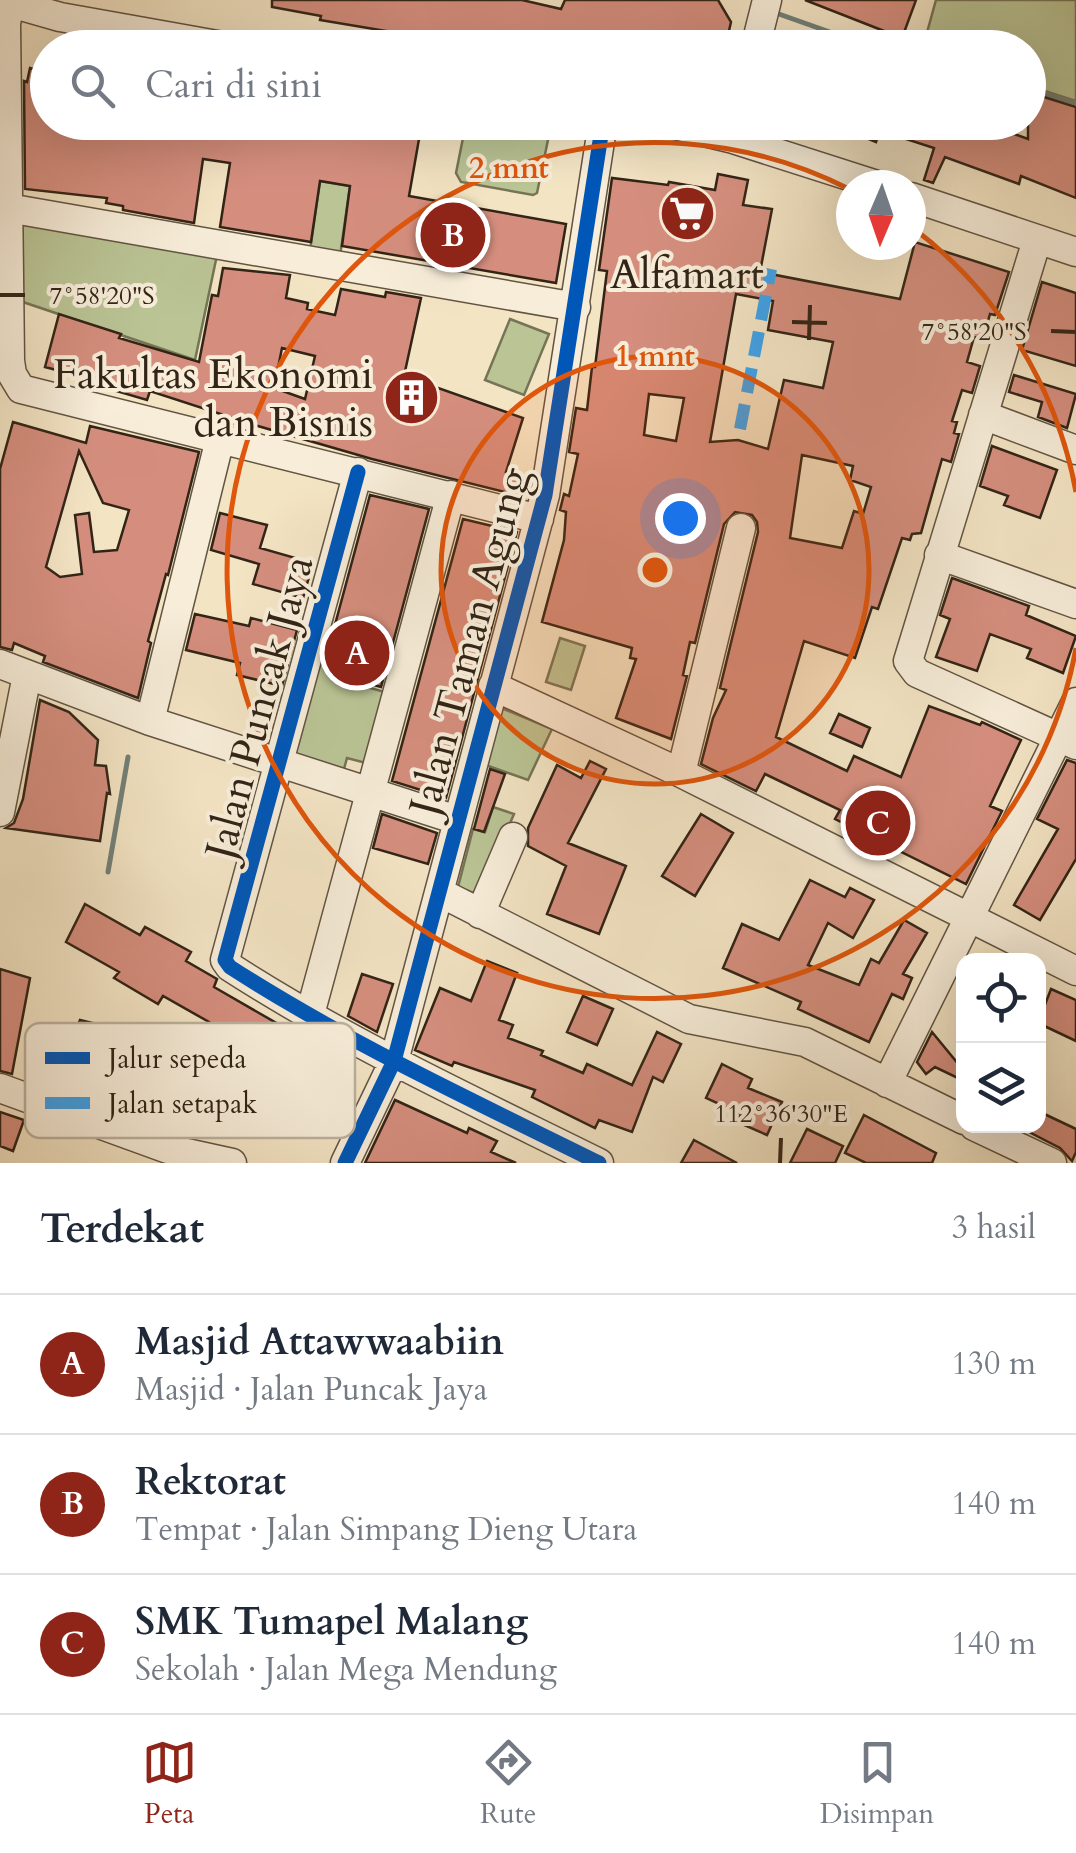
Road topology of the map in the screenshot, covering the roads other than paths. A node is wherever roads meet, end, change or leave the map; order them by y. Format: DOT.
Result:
graph roads {
  1 [pos="768,0"];
  2 [pos="5,10"];
  3 [pos="133,30"];
  4 [pos="760,30"];
  5 [pos="600,140"];
  6 [pos="758,140"];
  7 [pos="837,170"];
  8 [pos="926,202"];
  9 [pos="8,208"];
  10 [pos="1037,240"];
  11 [pos="1076,252"];
  12 [pos="576,307"];
  13 [pos="983,415"];
  14 [pos="220,439"];
  15 [pos="1076,450"];
  16 [pos="358,472"];
  17 [pos="450,495"];
  18 [pos="539,519"];
  19 [pos="741,528"];
  20 [pos="939,555"];
  21 [pos="1076,604"];
  22 [pos="0,664"];
  23 [pos="26,674"];
  24 [pos="494,686"];
  25 [pos="1076,702"];
  26 [pos="150,721"];
  27 [pos="1068,741"];
  28 [pos="280,763"];
  29 [pos="681,774"];
  30 [pos="368,793"];
  31 [pos="0,812"];
  32 [pos="457,820"];
  33 [pos="513,838"];
  34 [pos="439,892"];
  35 [pos="480,914"];
  36 [pos="969,920"];
  37 [pos="1076,972"];
  38 [pos="309,1018"];
  39 [pos="319,1023"];
  40 [pos="355,1042"];
  41 [pos="394,1062"];
  42 [pos="887,1084"];
  43 [pos="0,1088"];
  44 [pos="25,1098"];
  45 [pos="956,1116"];
  46 [pos="989,1133"];
  47 [pos="123,1138"];
  48 [pos="167,1156"];
  49 [pos="232,1163"];
  50 [pos="345,1163"];
  51 [pos="599,1163"];
  52 [pos="1052,1163"];
  1 -- 4 [label="street"];
  2 -- 3 [label="street"];
  2 -- 9 [label="street"];
  5 -- 12 [label="street, Jalan Taman Agung"];
  6 -- 7 [label="street"];
  8 -- 10 [label="street"];
  9 -- 12 [label="street"];
  9 -- 14 [label="street"];
  10 -- 11 [label="street"];
  10 -- 13 [label="street"];
  12 -- 18 [label="street, Jalan Taman Agung"];
  13 -- 15 [label="street"];
  13 -- 20 [label="street"];
  14 -- 16 [label="street"];
  14 -- 26 [label="street"];
  16 -- 17 [label="street"];
  16 -- 28 [label="street, Jalan Puncak Jaya"];
  17 -- 18 [label="street"];
  17 -- 30 [label="street"];
  18 -- 24 [label="street, Jalan Taman Agung"];
  19 -- 29 [label="street"];
  20 -- 21 [label="street"];
  20 -- 27 [label="street"];
  22 -- 23 [label="street"];
  23 -- 26 [label="street"];
  23 -- 31 [label="street"];
  24 -- 29 [label="street"];
  24 -- 32 [label="street, Jalan Taman Agung"];
  25 -- 27 [label="street"];
  26 -- 28 [label="street"];
  27 -- 36 [label="street"];
  28 -- 30 [label="street"];
  28 -- 38 [label="street, Jalan Puncak Jaya"];
  29 -- 36 [label="street"];
  30 -- 32 [label="street"];
  30 -- 38 [label="street"];
  32 -- 34 [label="street, Jalan Taman Agung"];
  33 -- 35 [label="street"];
  34 -- 35 [label="street"];
  34 -- 41 [label="street, Jalan Taman Agung"];
  35 -- 42 [label="street"];
  36 -- 37 [label="street"];
  36 -- 42 [label="street"];
  38 -- 39 [label="street"];
  40 -- 41 [label="street"];
  41 -- 50 [label="street, Jalan Taman Agung"];
  41 -- 51 [label="street"];
  42 -- 45 [label="street"];
  43 -- 44 [label="street"];
  46 -- 52 [label="street"];
  47 -- 48 [label="street"];
  48 -- 49 [label="street"];
}
